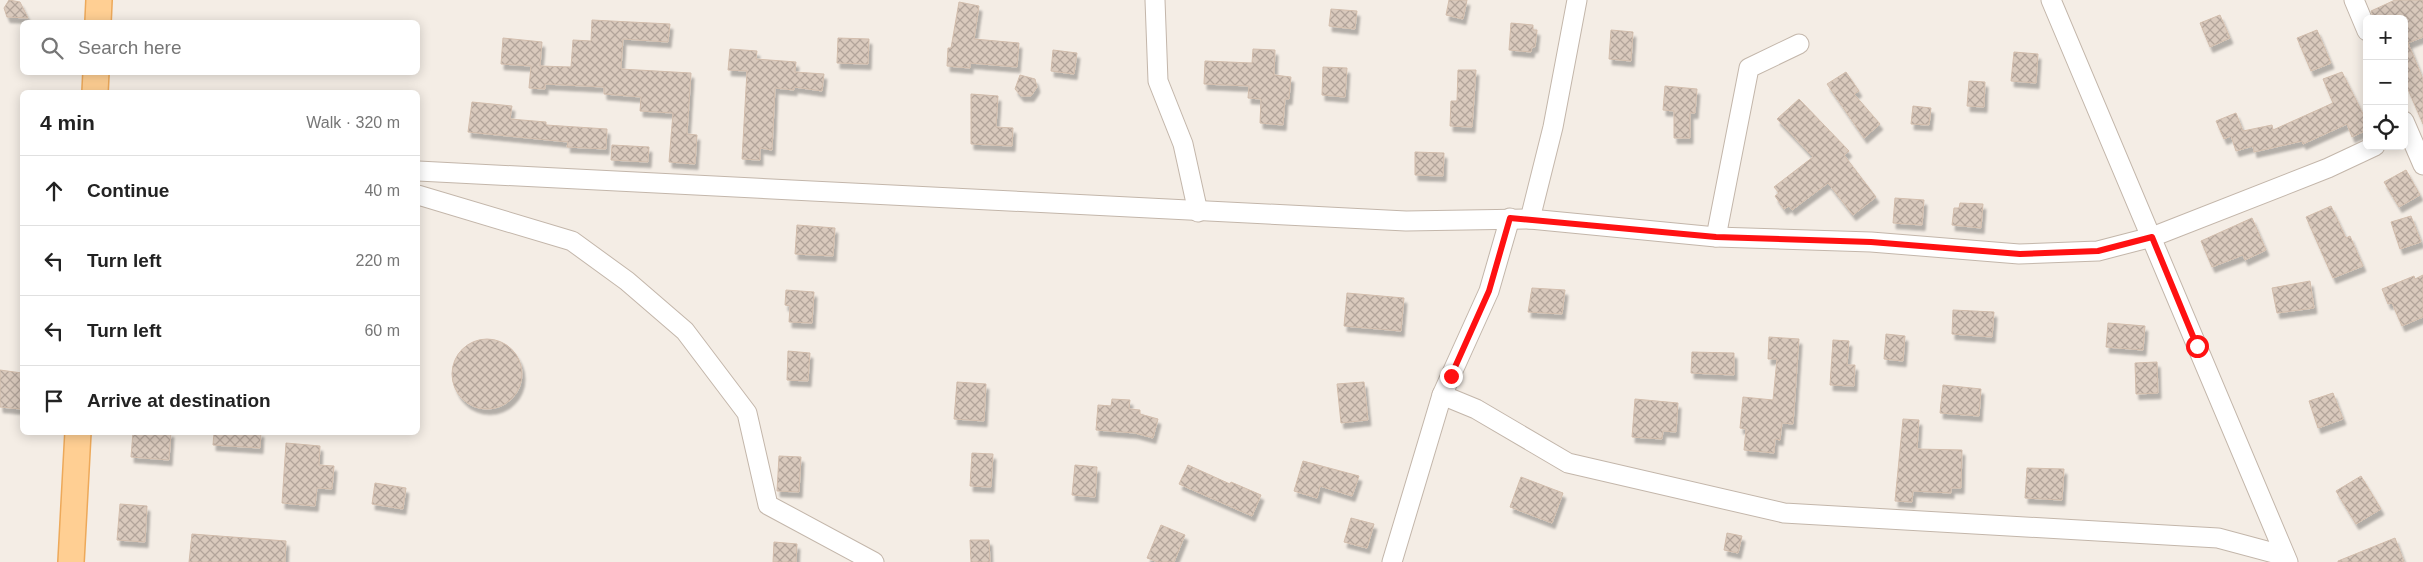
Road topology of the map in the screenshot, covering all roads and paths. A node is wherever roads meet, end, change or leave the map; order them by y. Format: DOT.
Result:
graph roads {
  1 [pos="99,0"];
  2 [pos="1155,0"];
  3 [pos="1578,0"];
  4 [pos="2051,0"];
  5 [pos="2354,0"];
  6 [pos="98,20"];
  7 [pos="2363,21"];
  8 [pos="1799,44"];
  9 [pos="96,75"];
  10 [pos="95,90"];
  11 [pos="2410,127"];
  12 [pos="2366,150"];
  13 [pos="2423,165"];
  14 [pos="420,171"];
  15 [pos="420,196"];
  16 [pos="1198,212"];
  17 [pos="1510,218"];
  18 [pos="1530,219"];
  19 [pos="1716,237"];
  20 [pos="2152,237"];
  21 [pos="1442,395"];
  22 [pos="78,435"];
  23 [pos="2286,559"];
  24 [pos="71,562"];
  25 [pos="874,562"];
  26 [pos="1392,562"];
  1 -- 6 [label="main road"];
  2 -- 16 [label="street"];
  3 -- 18 [label="street"];
  4 -- 20 [label="street"];
  5 -- 7 [label="street"];
  8 -- 19 [label="street"];
  9 -- 10 [label="main road"];
  11 -- 13 [label="street"];
  12 -- 20 [label="street"];
  14 -- 16 [label="street"];
  15 -- 25 [label="street"];
  16 -- 17 [label="street"];
  17 -- 18 [label="street"];
  17 -- 21 [label="street"];
  18 -- 19 [label="street"];
  19 -- 20 [label="street"];
  20 -- 23 [label="street"];
  21 -- 23 [label="street"];
  21 -- 26 [label="street"];
  22 -- 24 [label="main road"];
}
